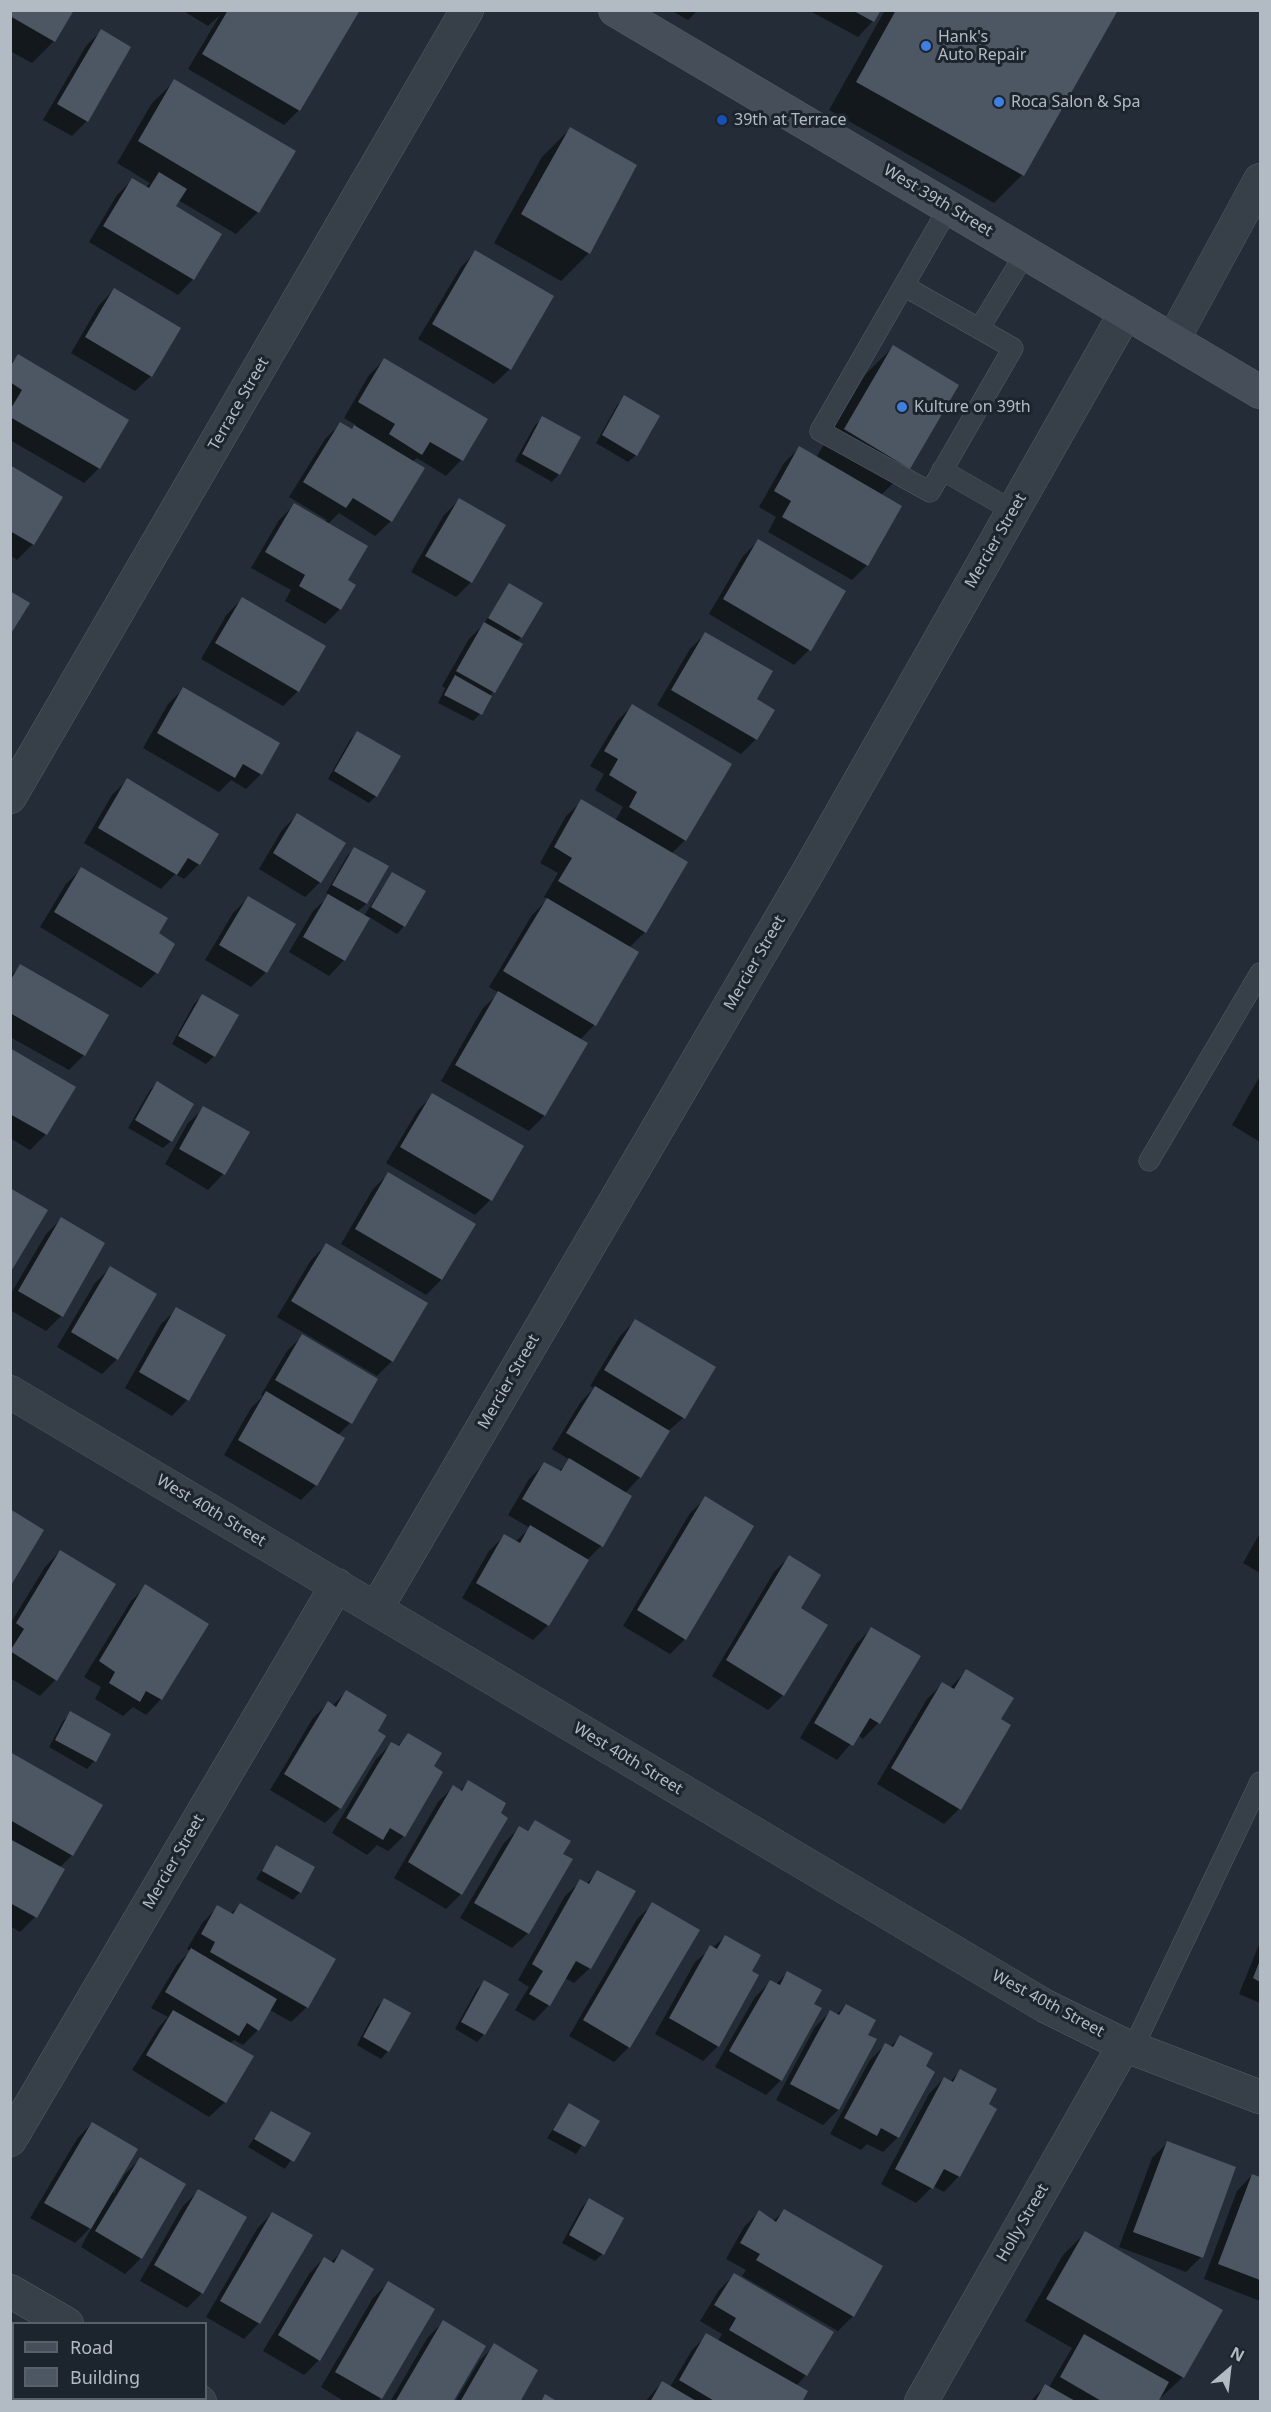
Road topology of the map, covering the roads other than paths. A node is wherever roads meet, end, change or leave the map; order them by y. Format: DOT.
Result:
graph roads {
  1 [pos="467,10"];
  2 [pos="615,10"];
  3 [pos="1260,180"];
  4 [pos="950,207"];
  5 [pos="1026,252"];
  6 [pos="904,286"];
  7 [pos="1126,312"];
  8 [pos="980,329"];
  9 [pos="1173,340"];
  10 [pos="1260,392"];
  11 [pos="942,470"];
  12 [pos="1013,511"];
  13 [pos="10,797"];
  14 [pos="1260,973"];
  15 [pos="1149,1161"];
  16 [pos="10,1392"];
  17 [pos="337,1585"];
  18 [pos="376,1609"];
  19 [pos="1260,1782"];
  20 [pos="1129,2046"];
  21 [pos="1260,2097"];
  22 [pos="10,2140"];
  23 [pos="10,2291"];
  24 [pos="64,2322"];
  25 [pos="921,2402"];
  1 -- 13 [label="street, Terrace Street"];
  2 -- 4 [label="main road, West 39th Street"];
  3 -- 9 [label="street"];
  4 -- 5 [label="main road, West 39th Street"];
  4 -- 6 [label="lane"];
  5 -- 7 [label="main road, West 39th Street"];
  5 -- 8 [label="lane"];
  6 -- 8 [label="lane"];
  6 -- 11 [label="lane"];
  7 -- 9 [label="main road, West 39th Street"];
  7 -- 12 [label="street, Mercier Street"];
  8 -- 11 [label="lane"];
  9 -- 10 [label="main road, West 39th Street"];
  11 -- 12 [label="lane"];
  12 -- 18 [label="street, Mercier Street"];
  14 -- 15 [label="lane"];
  16 -- 17 [label="street, West 40th Street"];
  17 -- 18 [label="street, West 40th Street"];
  17 -- 22 [label="street, Mercier Street"];
  18 -- 20 [label="street, West 40th Street"];
  19 -- 20 [label="lane"];
  20 -- 21 [label="street, West 40th Street"];
  20 -- 25 [label="street, Holly Street"];
  23 -- 24 [label="street"];
}
